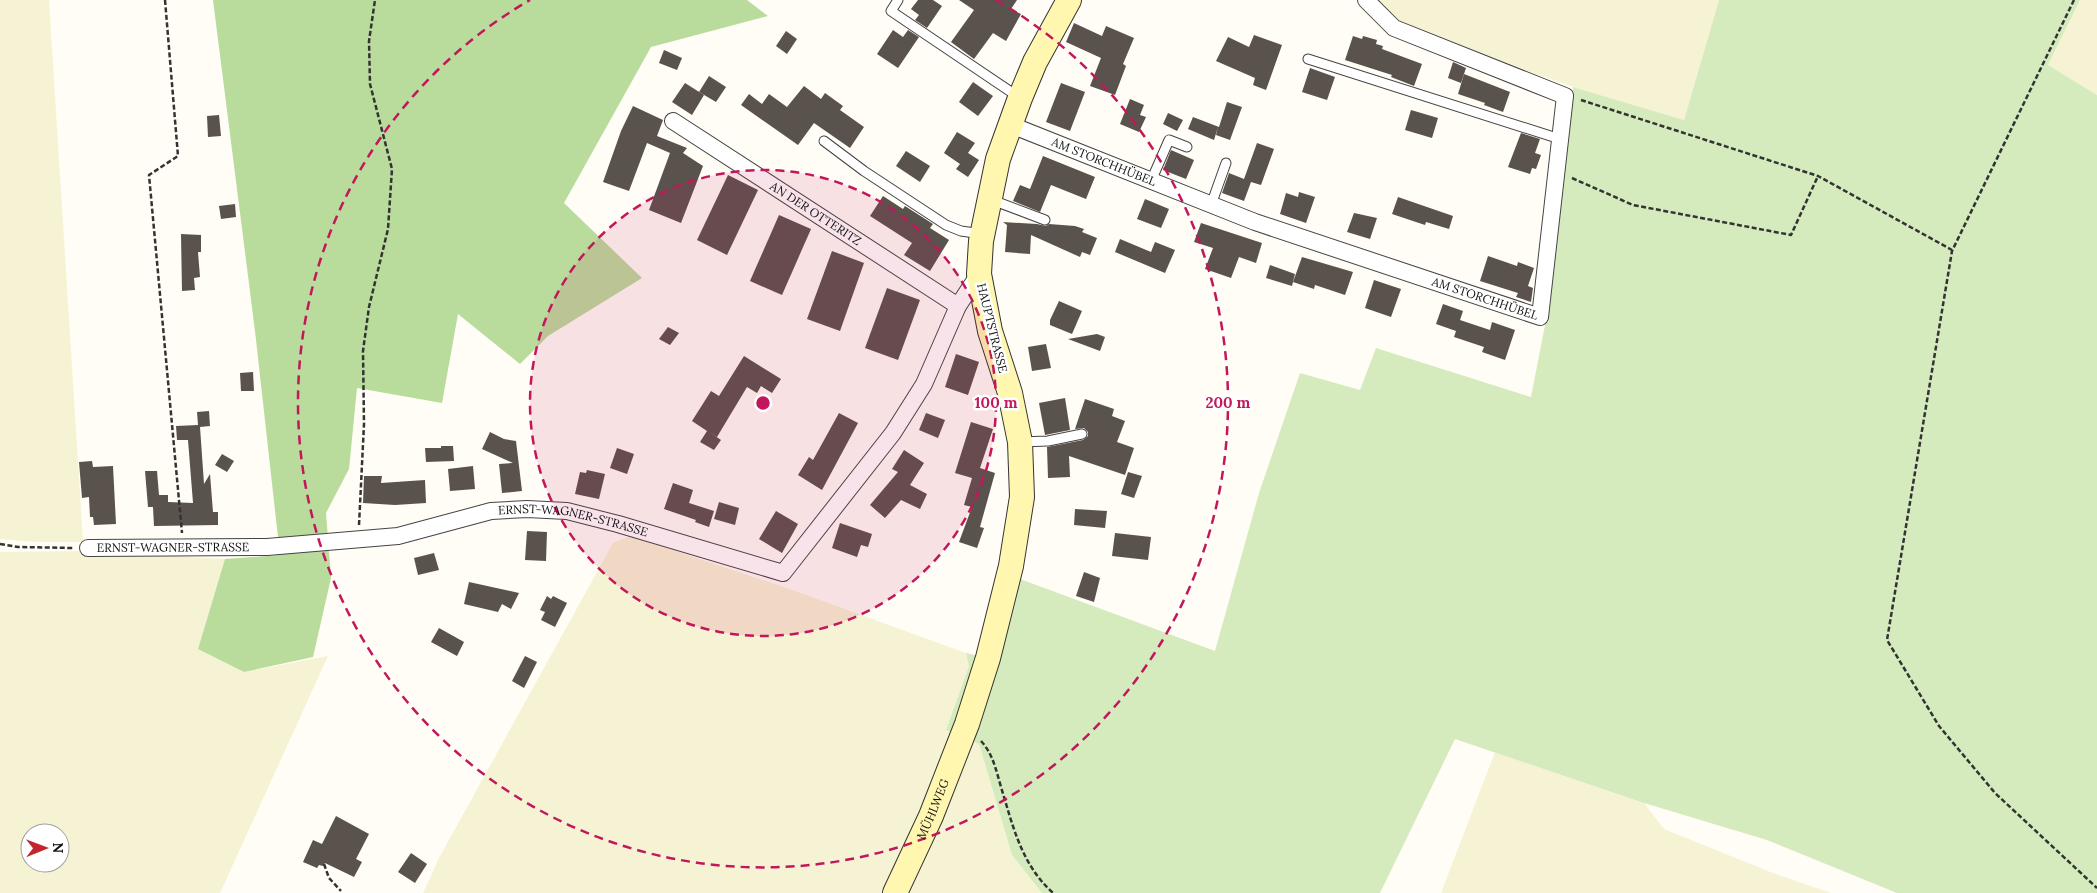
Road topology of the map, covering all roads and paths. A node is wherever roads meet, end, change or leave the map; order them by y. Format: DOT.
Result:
graph roads {
  1 [pos="165,0"];
  2 [pos="375,0"];
  3 [pos="898,0"];
  4 [pos="1069,0"];
  5 [pos="1366,0"];
  6 [pos="2074,0"];
  7 [pos="1308,59"];
  8 [pos="1565,96"];
  9 [pos="1020,98"];
  10 [pos="673,120"];
  11 [pos="1011,125"];
  12 [pos="1560,139"];
  13 [pos="824,141"];
  14 [pos="1187,147"];
  15 [pos="1226,163"];
  16 [pos="1557,171"];
  17 [pos="1818,176"];
  18 [pos="1151,181"];
  19 [pos="989,199"];
  20 [pos="1211,205"];
  21 [pos="1045,220"];
  22 [pos="983,234"];
  23 [pos="1952,251"];
  24 [pos="979,274"];
  25 [pos="958,306"];
  26 [pos="1082,434"];
  27 [pos="1020,442"];
  28 [pos="358,539"];
  29 [pos="0,544"];
  30 [pos="183,546"];
  31 [pos="88,548"];
  32 [pos="967,724"];
  33 [pos="324,864"];
  34 [pos="2097,888"];
  35 [pos="341,892"];
  36 [pos="896,893"];
  37 [pos="1053,893"];
  1 -- 30 [label="path"];
  2 -- 28 [label="path"];
  3 -- 9 [label="lane"];
  4 -- 9 [label="street, HAUPTSTRASSE"];
  5 -- 8 [label="street"];
  6 -- 23 [label="path"];
  7 -- 12 [label="lane"];
  8 -- 12 [label="street, AM STORCHHÜBEL"];
  8 -- 17 [label="path"];
  9 -- 11 [label="street, HAUPTSTRASSE"];
  10 -- 25 [label="street, AN DER OTTERITZ"];
  11 -- 18 [label="street, AM STORCHHÜBEL"];
  11 -- 19 [label="street, HAUPTSTRASSE"];
  12 -- 16 [label="street, AM STORCHHÜBEL"];
  13 -- 22 [label="lane"];
  14 -- 18 [label="lane"];
  15 -- 20 [label="lane"];
  16 -- 17 [label="path"];
  16 -- 20 [label="street, AM STORCHHÜBEL"];
  17 -- 23 [label="path"];
  18 -- 20 [label="street, AM STORCHHÜBEL"];
  19 -- 21 [label="lane"];
  19 -- 22 [label="street, HAUPTSTRASSE"];
  22 -- 24 [label="street, HAUPTSTRASSE"];
  23 -- 34 [label="path"];
  24 -- 25 [label="street, ERNST-WAGNER-STRASSE"];
  24 -- 27 [label="street, HAUPTSTRASSE"];
  25 -- 28 [label="street, ERNST-WAGNER-STRASSE"];
  26 -- 27 [label="lane"];
  27 -- 32 [label="street, HAUPTSTRASSE"];
  28 -- 30 [label="street, ERNST-WAGNER-STRASSE"];
  29 -- 31 [label="path, ERNST-WAGNER-STRASSE"];
  30 -- 31 [label="street, ERNST-WAGNER-STRASSE"];
  32 -- 36 [label="street, MÜHLWEG"];
  32 -- 37 [label="path"];
  33 -- 35 [label="path"];
}
